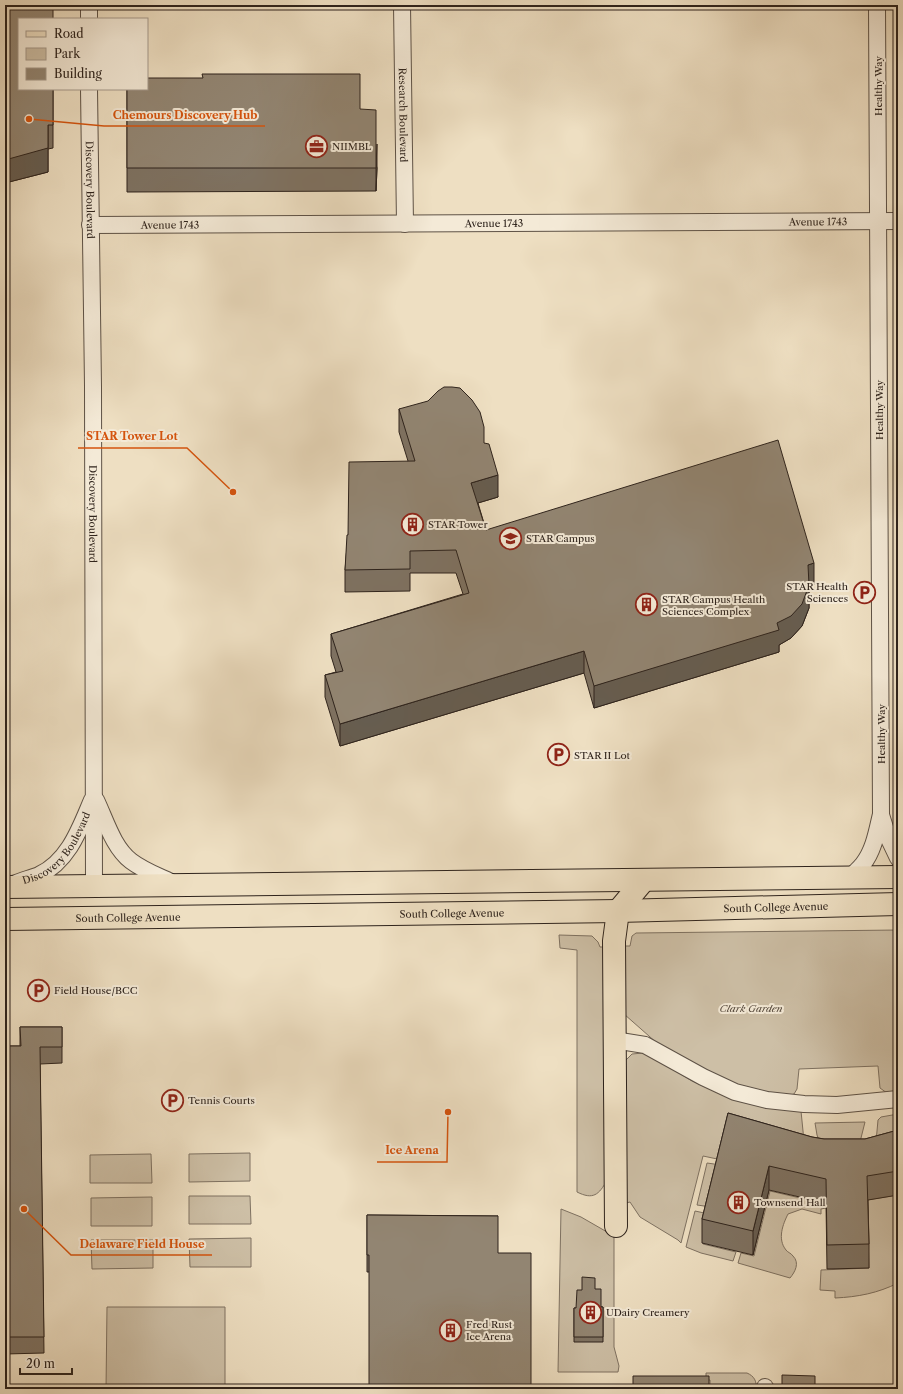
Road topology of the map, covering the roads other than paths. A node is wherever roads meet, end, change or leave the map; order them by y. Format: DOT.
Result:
graph roads {
  1 [pos="89,5"];
  2 [pos="402,5"];
  3 [pos="877,5"];
  4 [pos="89,18"];
  5 [pos="90,90"];
  6 [pos="878,221"];
  7 [pos="898,221"];
  8 [pos="405,224"];
  9 [pos="90,225"];
  10 [pos="94,795"];
  11 [pos="881,814"];
  12 [pos="898,858"];
  13 [pos="898,877"];
  14 [pos="850,878"];
  15 [pos="644,880"];
  16 [pos="180,885"];
  17 [pos="94,886"];
  18 [pos="5,887"];
  19 [pos="898,904"];
  20 [pos="618,912"];
  21 [pos="5,919"];
  22 [pos="614,1040"];
  23 [pos="898,1099"];
  24 [pos="616,1226"];
  1 -- 4 [label="street"];
  2 -- 8 [label="street, Research Boulevard"];
  3 -- 6 [label="street, Healthy Way"];
  5 -- 9 [label="street, Discovery Boulevard"];
  6 -- 7 [label="street, Avenue 1743"];
  6 -- 8 [label="street, Avenue 1743"];
  6 -- 11 [label="street, Healthy Way"];
  8 -- 9 [label="street, Avenue 1743"];
  9 -- 10 [label="street, Discovery Boulevard"];
  10 -- 16 [label="street, Discovery Boulevard"];
  10 -- 17 [label="street, Discovery Boulevard"];
  10 -- 18 [label="street, Discovery Boulevard"];
  11 -- 12 [label="street, Healthy Way"];
  11 -- 14 [label="street, Healthy Way"];
  13 -- 14 [label="main road"];
  14 -- 15 [label="main road"];
  15 -- 16 [label="main road"];
  15 -- 20 [label="main road"];
  16 -- 17 [label="main road"];
  17 -- 18 [label="main road"];
  19 -- 20 [label="main road, South College Avenue"];
  20 -- 21 [label="main road, South College Avenue"];
  20 -- 22 [label="main road"];
  22 -- 23 [label="street"];
  22 -- 24 [label="main road"];
}
